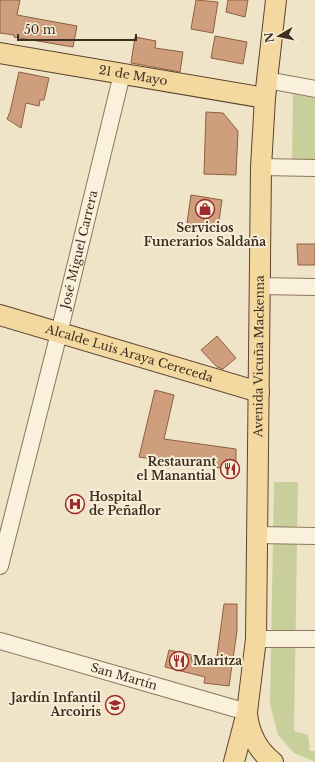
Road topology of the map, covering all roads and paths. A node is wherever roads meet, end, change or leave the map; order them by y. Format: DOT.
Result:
graph roads {
  1 [pos="276,0"];
  2 [pos="0,53"];
  3 [pos="122,74"];
  4 [pos="315,88"];
  5 [pos="266,89"];
  6 [pos="261,167"];
  7 [pos="315,168"];
  8 [pos="260,286"];
  9 [pos="315,287"];
  10 [pos="0,315"];
  11 [pos="59,333"];
  12 [pos="259,392"];
  13 [pos="257,535"];
  14 [pos="315,536"];
  15 [pos="0,566"];
  16 [pos="256,638"];
  17 [pos="315,639"];
  18 [pos="0,641"];
  19 [pos="247,712"];
  20 [pos="234,762"];
  21 [pos="273,762"];
  1 -- 5 [label="main road, Avenida Vicuña Mackenna"];
  2 -- 3 [label="main road, 21 de Mayo"];
  3 -- 5 [label="main road, 21 de Mayo"];
  3 -- 11 [label="street, José Miguel Carrera"];
  4 -- 5 [label="street"];
  5 -- 6 [label="main road, Avenida Vicuña Mackenna"];
  6 -- 7 [label="street"];
  6 -- 8 [label="main road, Avenida Vicuña Mackenna"];
  8 -- 9 [label="street"];
  8 -- 12 [label="main road, Avenida Vicuña Mackenna"];
  10 -- 11 [label="main road, Alcalde Luis Araya Cereceda"];
  11 -- 12 [label="main road, Alcalde Luis Araya Cereceda"];
  11 -- 15 [label="street, José Miguel Carrera"];
  12 -- 13 [label="main road, Avenida Vicuña Mackenna"];
  13 -- 14 [label="street"];
  13 -- 16 [label="main road, Avenida Vicuña Mackenna"];
  16 -- 17 [label="street"];
  16 -- 19 [label="main road, Avenida Vicuña Mackenna"];
  18 -- 19 [label="street, San Martín"];
  19 -- 20 [label="main road"];
  19 -- 21 [label="main road"];
}
